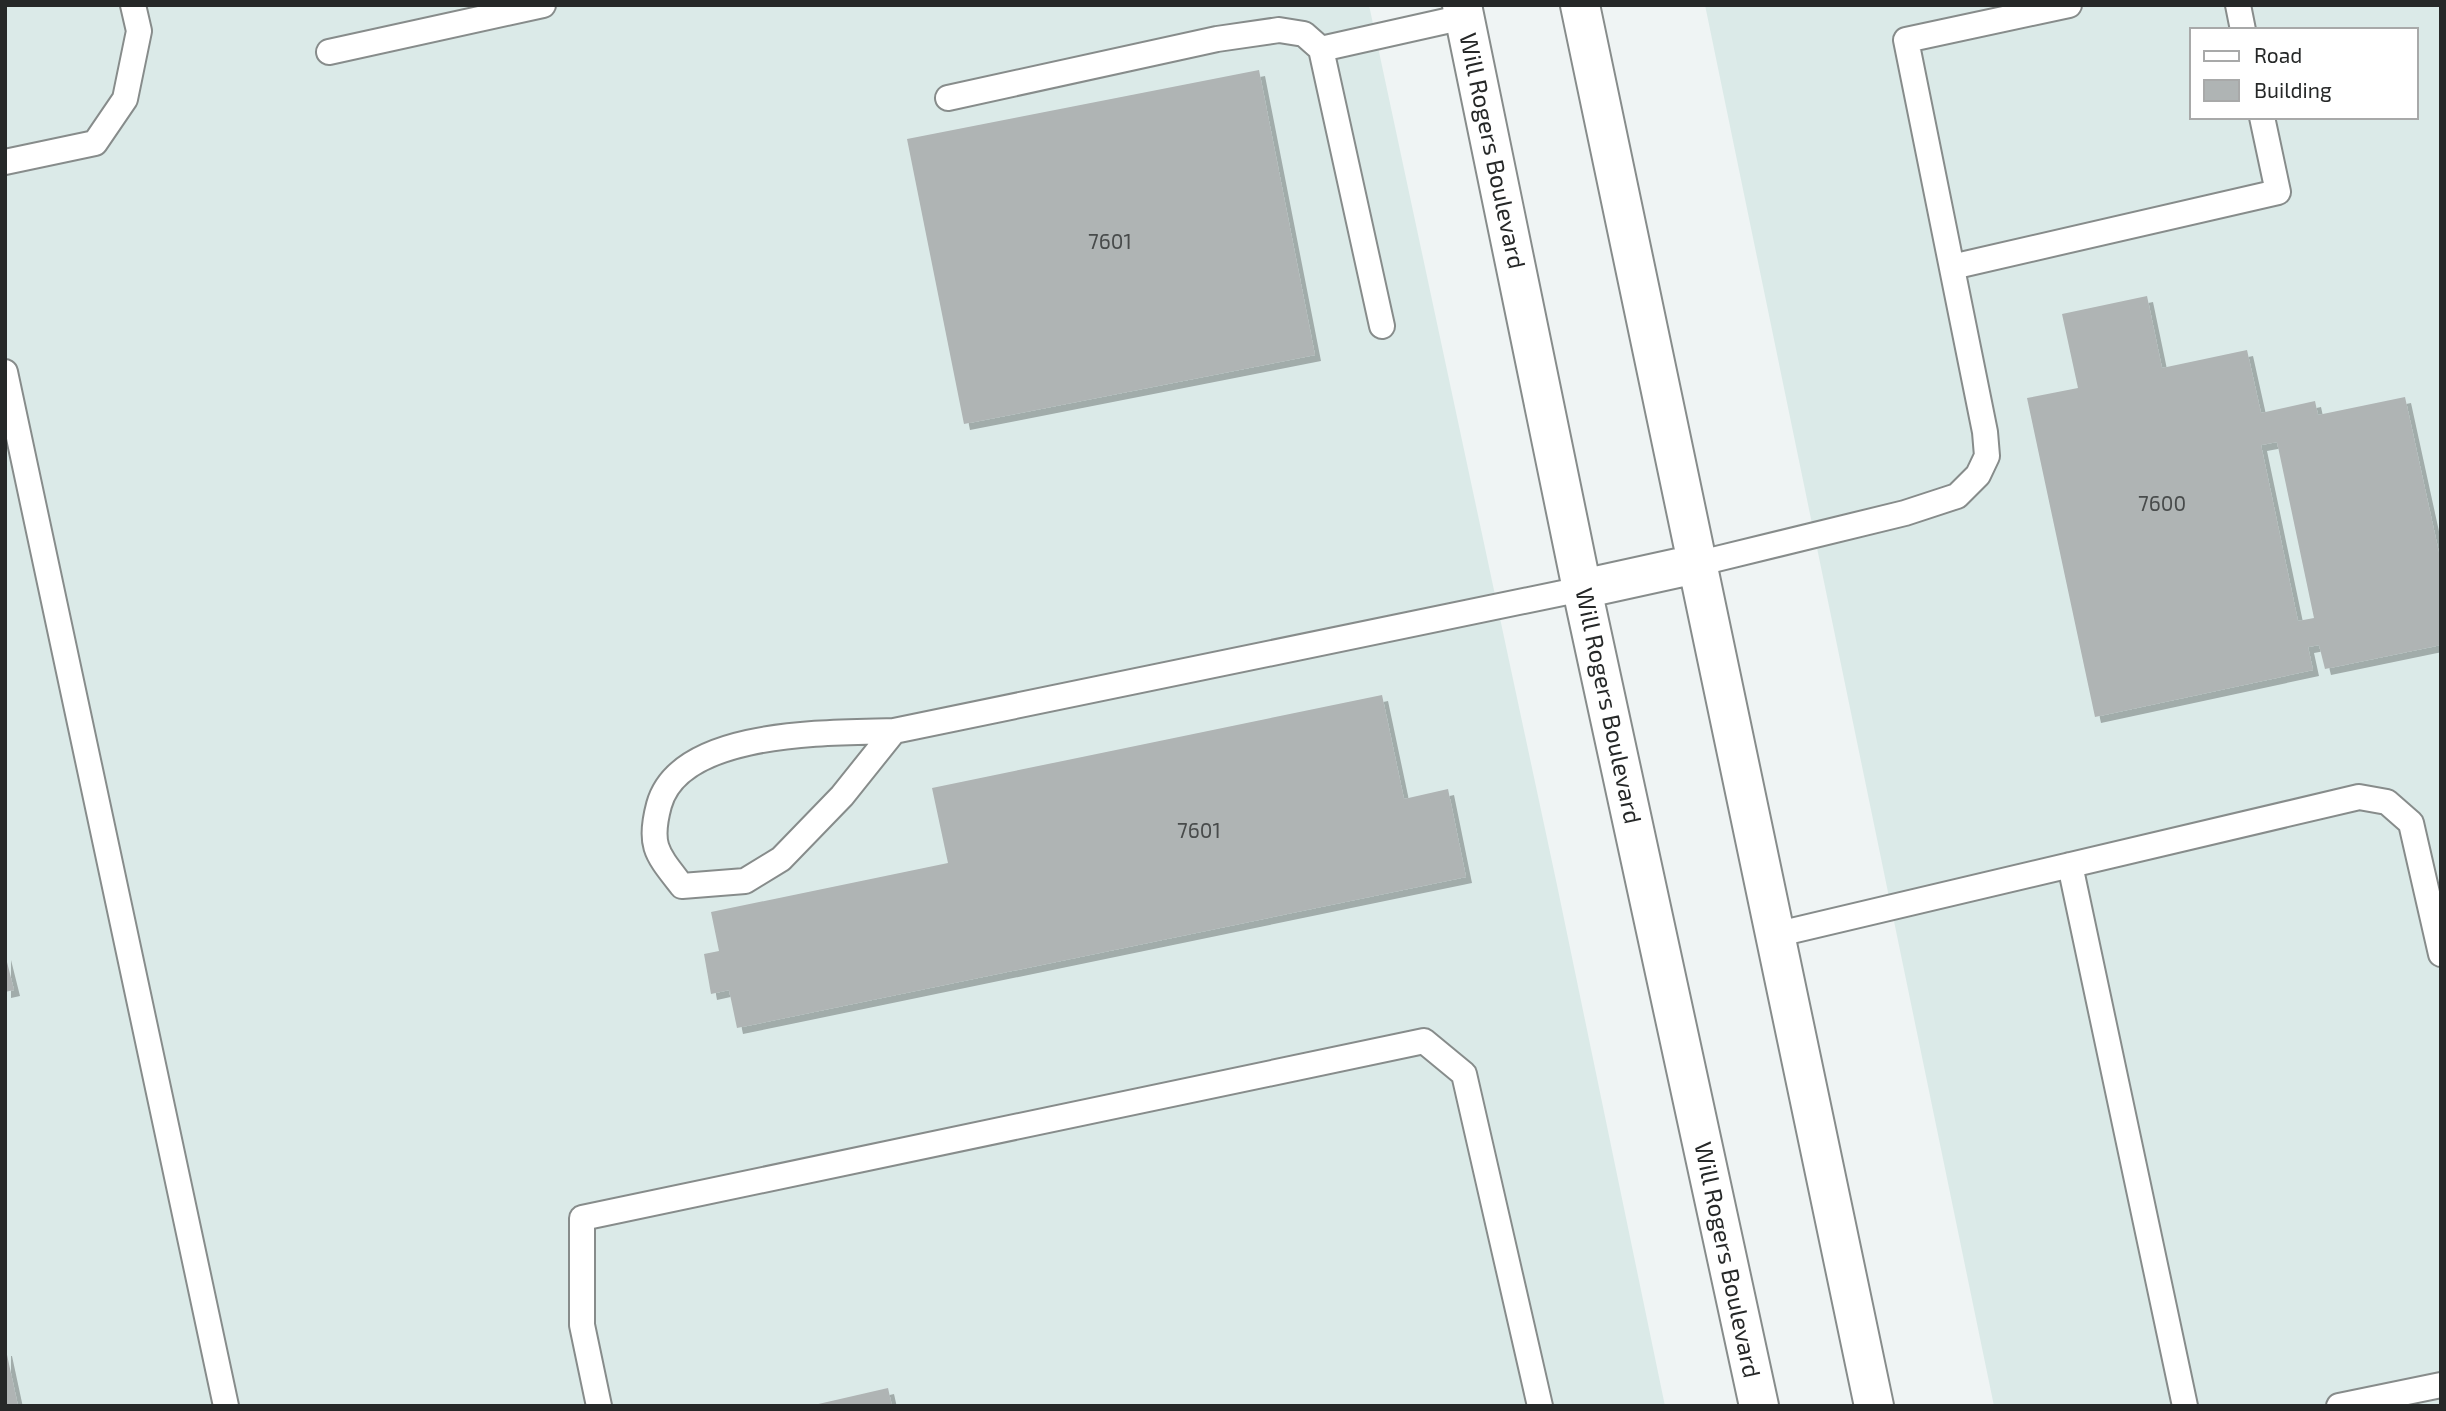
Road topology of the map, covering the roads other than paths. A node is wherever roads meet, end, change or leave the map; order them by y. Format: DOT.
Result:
graph roads {
  1 [pos="133,5"];
  2 [pos="543,5"];
  3 [pos="1580,5"];
  4 [pos="2069,5"];
  5 [pos="2238,5"];
  6 [pos="1463,11"];
  7 [pos="2243,28"];
  8 [pos="1321,48"];
  9 [pos="329,52"];
  10 [pos="948,98"];
  11 [pos="2262,119"];
  12 [pos="5,162"];
  13 [pos="1952,267"];
  14 [pos="1382,326"];
  15 [pos="5,372"];
  16 [pos="1696,564"];
  17 [pos="1582,589"];
  18 [pos="894,731"];
  19 [pos="2070,865"];
  20 [pos="1774,935"];
  21 [pos="2441,954"];
  22 [pos="2441,1385"];
  23 [pos="226,1406"];
  24 [pos="599,1406"];
  25 [pos="1540,1406"];
  26 [pos="1759,1406"];
  27 [pos="1874,1406"];
  28 [pos="2185,1406"];
  29 [pos="2339,1406"];
  1 -- 12 [label="lane"];
  2 -- 9 [label="lane"];
  3 -- 16 [label="main road"];
  4 -- 13 [label="lane"];
  5 -- 7 [label="lane"];
  6 -- 8 [label="lane"];
  6 -- 17 [label="main road, Will Rogers Boulevard"];
  8 -- 10 [label="lane"];
  8 -- 14 [label="lane"];
  11 -- 13 [label="lane"];
  13 -- 16 [label="lane"];
  15 -- 23 [label="lane"];
  16 -- 17 [label="main road"];
  16 -- 20 [label="main road"];
  17 -- 18 [label="lane"];
  17 -- 26 [label="main road, Will Rogers Boulevard"];
  18 -- 18 [label="lane"];
  19 -- 20 [label="lane"];
  19 -- 21 [label="lane"];
  19 -- 28 [label="lane"];
  20 -- 27 [label="main road"];
  22 -- 29 [label="lane"];
  24 -- 25 [label="lane"];
}
